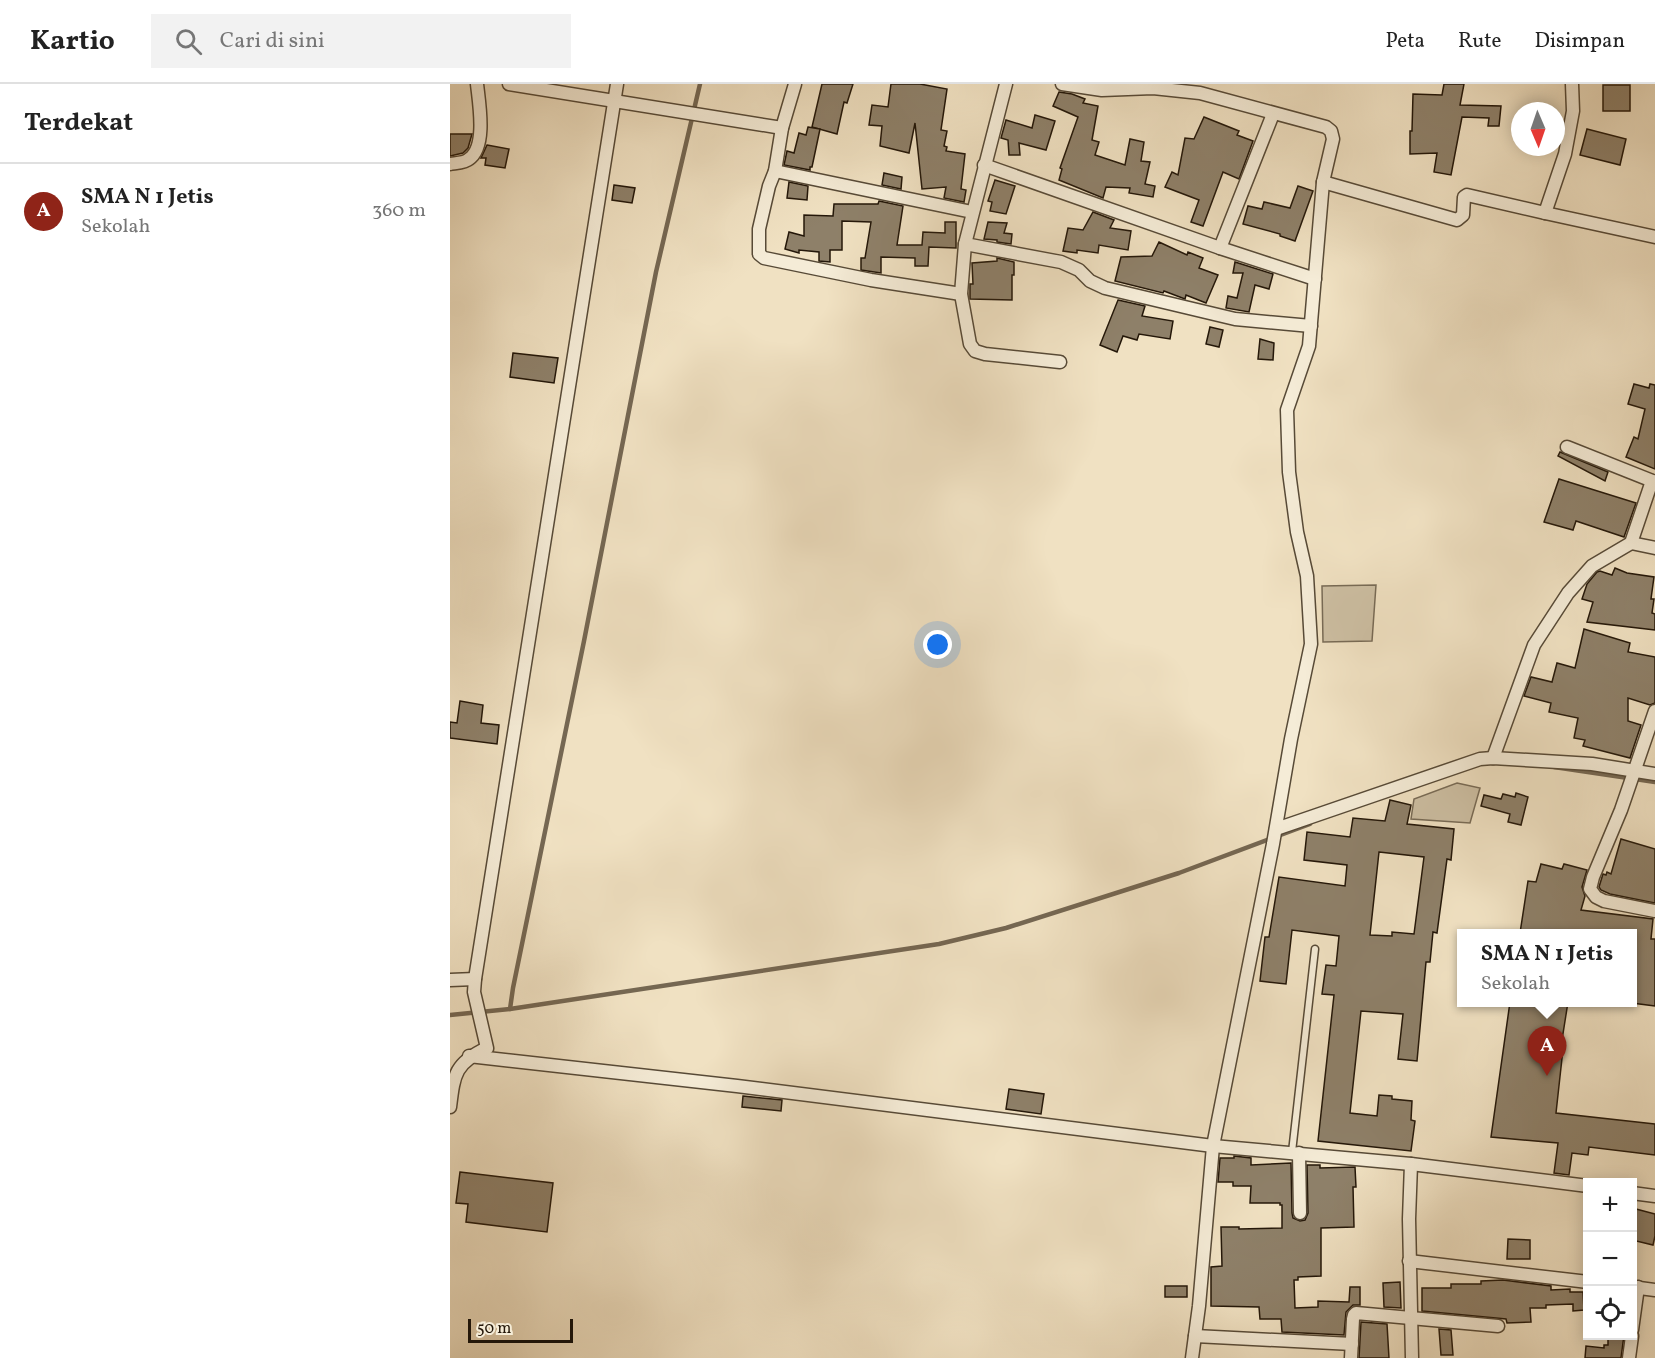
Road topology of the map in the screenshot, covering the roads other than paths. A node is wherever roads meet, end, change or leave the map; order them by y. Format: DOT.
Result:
graph roads {
  1 [pos="477,84"];
  2 [pos="510,84"];
  3 [pos="617,84"];
  4 [pos="795,84"];
  5 [pos="1006,84"];
  6 [pos="1062,84"];
  7 [pos="1572,84"];
  8 [pos="615,101"];
  9 [pos="1273,114"];
  10 [pos="782,128"];
  11 [pos="450,165"];
  12 [pos="984,165"];
  13 [pos="775,171"];
  14 [pos="1323,182"];
  15 [pos="972,212"];
  16 [pos="1545,213"];
  17 [pos="1655,237"];
  18 [pos="965,244"];
  19 [pos="1220,248"];
  20 [pos="1315,279"];
  21 [pos="961,294"];
  22 [pos="1311,326"];
  23 [pos="1060,362"];
  24 [pos="1567,447"];
  25 [pos="1654,482"];
  26 [pos="1631,543"];
  27 [pos="1655,548"];
  28 [pos="1655,711"];
  29 [pos="1493,758"];
  30 [pos="1634,772"];
  31 [pos="1655,774"];
  32 [pos="1275,836"];
  33 [pos="1655,911"];
  34 [pos="1315,949"];
  35 [pos="475,979"];
  36 [pos="450,980"];
  37 [pos="469,1056"];
  38 [pos="450,1107"];
  39 [pos="1213,1146"];
  40 [pos="1295,1152"];
  41 [pos="1411,1164"];
  42 [pos="1583,1186"];
  43 [pos="1637,1194"];
  44 [pos="1655,1196"];
  45 [pos="1300,1213"];
  46 [pos="1409,1262"];
  47 [pos="1583,1281"];
  48 [pos="1637,1287"];
  49 [pos="1655,1290"];
  50 [pos="1410,1317"];
  51 [pos="1498,1326"];
  52 [pos="1195,1336"];
  53 [pos="1631,1340"];
  54 [pos="1352,1344"];
  55 [pos="1192,1358"];
  56 [pos="1351,1358"];
  57 [pos="1412,1358"];
  58 [pos="1629,1358"];
  1 -- 11 [label="street"];
  2 -- 8 [label="street"];
  3 -- 8 [label="street"];
  4 -- 10 [label="street"];
  5 -- 12 [label="street"];
  6 -- 9 [label="street"];
  7 -- 16 [label="street"];
  8 -- 10 [label="street"];
  8 -- 35 [label="street"];
  9 -- 14 [label="street"];
  9 -- 19 [label="street"];
  10 -- 13 [label="street"];
  12 -- 15 [label="street"];
  12 -- 19 [label="street"];
  13 -- 15 [label="street"];
  13 -- 21 [label="street"];
  14 -- 16 [label="street"];
  14 -- 20 [label="street"];
  15 -- 18 [label="street"];
  16 -- 17 [label="street"];
  18 -- 21 [label="street"];
  18 -- 22 [label="street"];
  19 -- 20 [label="street"];
  20 -- 22 [label="street"];
  21 -- 23 [label="street"];
  22 -- 32 [label="street"];
  24 -- 25 [label="street"];
  25 -- 26 [label="street"];
  26 -- 27 [label="street"];
  26 -- 29 [label="street"];
  28 -- 30 [label="street"];
  29 -- 30 [label="street"];
  29 -- 32 [label="street"];
  30 -- 31 [label="street"];
  30 -- 33 [label="street"];
  32 -- 39 [label="street"];
  34 -- 40 [label="lane"];
  35 -- 36 [label="street"];
  35 -- 37 [label="street"];
  37 -- 38 [label="street"];
  37 -- 39 [label="street"];
  39 -- 40 [label="street"];
  39 -- 52 [label="street"];
  40 -- 41 [label="street"];
  40 -- 45 [label="street"];
  41 -- 42 [label="street"];
  41 -- 46 [label="street"];
  43 -- 44 [label="street"];
  46 -- 47 [label="street"];
  46 -- 50 [label="street"];
  48 -- 49 [label="street"];
  50 -- 51 [label="street"];
  50 -- 54 [label="street"];
  50 -- 57 [label="street"];
  52 -- 54 [label="street"];
  52 -- 55 [label="street"];
  53 -- 58 [label="street"];
  54 -- 56 [label="street"];
}
